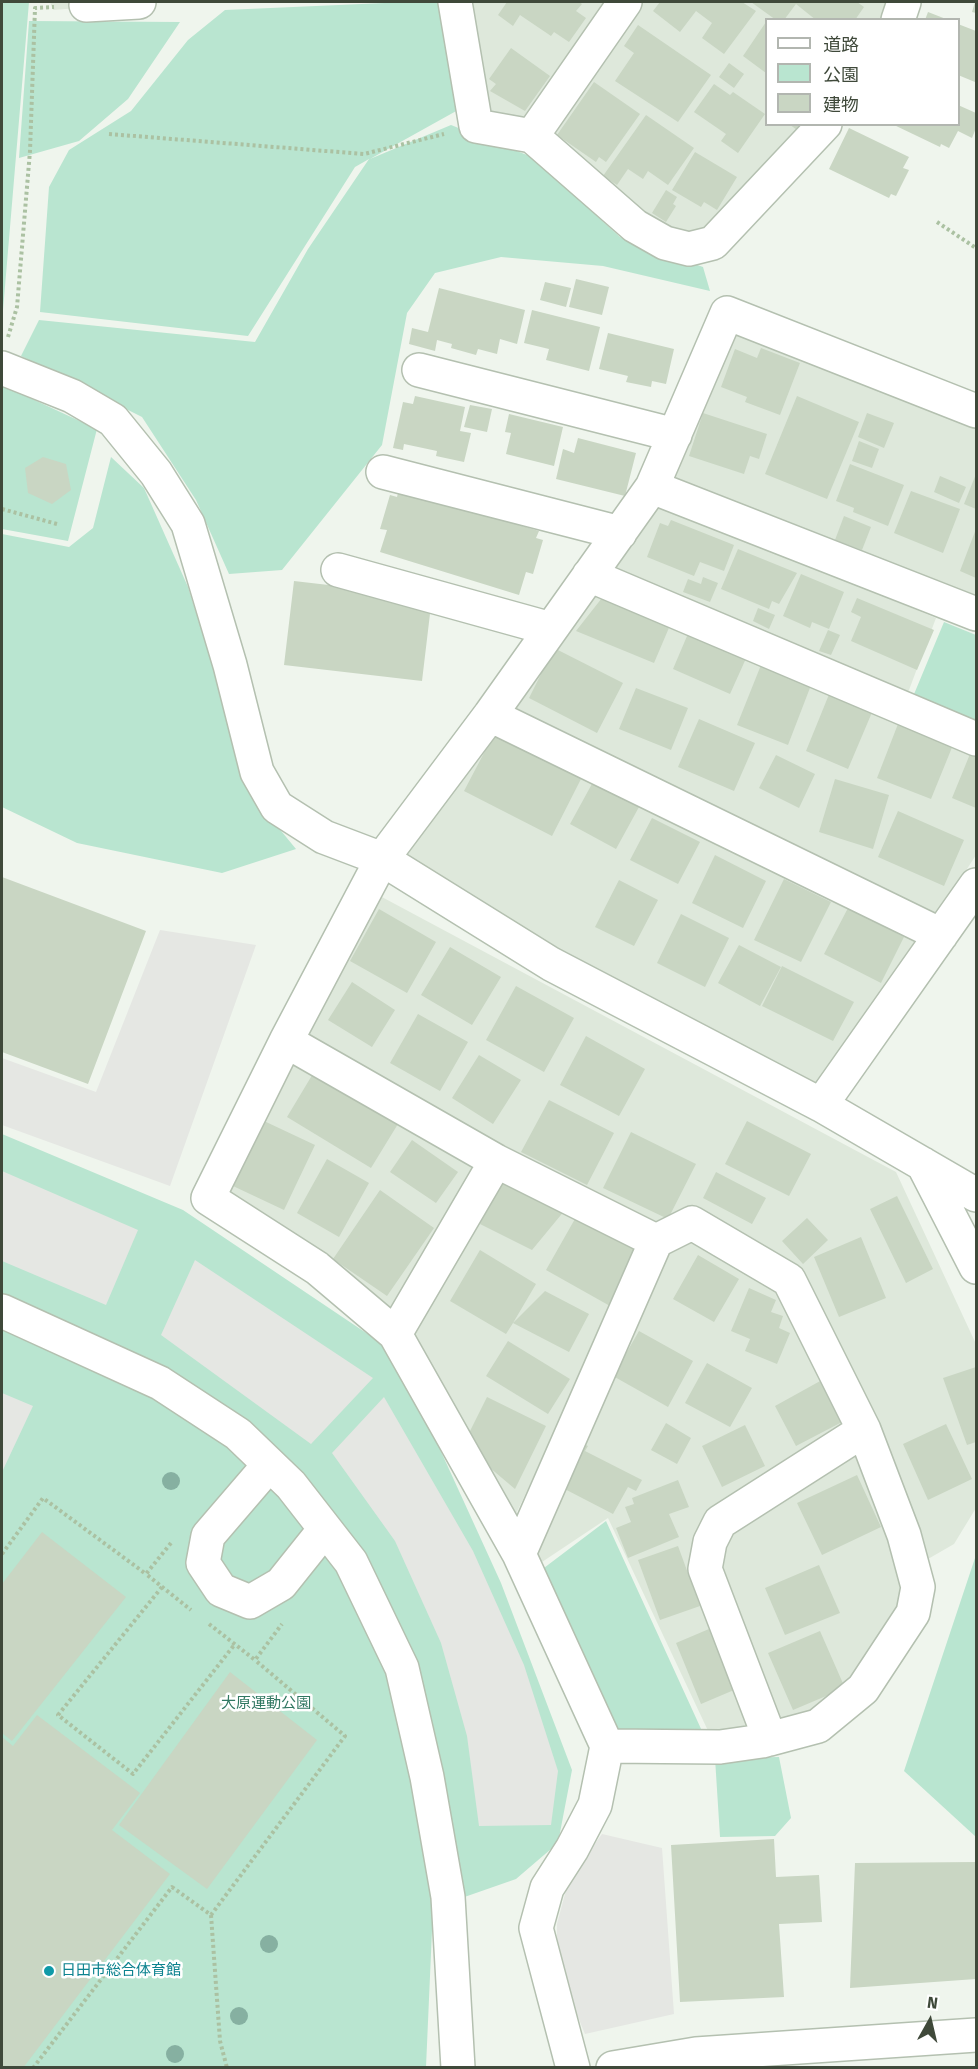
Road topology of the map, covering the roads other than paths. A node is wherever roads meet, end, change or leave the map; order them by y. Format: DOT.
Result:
graph roads {
  1 [pos="139,2"];
  2 [pos="455,2"];
  3 [pos="625,2"];
  4 [pos="904,2"];
  5 [pos="86,5"];
  6 [pos="899,18"];
  7 [pos="823,126"];
  8 [pos="532,136"];
  9 [pos="4,354"];
  10 [pos="419,370"];
  11 [pos="976,411"];
  12 [pos="675,435"];
  13 [pos="383,472"];
  14 [pos="652,487"];
  15 [pos="620,533"];
  16 [pos="338,570"];
  17 [pos="589,575"];
  18 [pos="976,614"];
  19 [pos="551,629"];
  20 [pos="490,715"];
  21 [pos="976,739"];
  22 [pos="382,859"];
  23 [pos="976,885"];
  24 [pos="941,935"];
  25 [pos="286,1041"];
  26 [pos="821,1106"];
  27 [pos="496,1161"];
  28 [pos="923,1164"];
  29 [pos="976,1196"];
  30 [pos="657,1241"];
  31 [pos="976,1267"];
  32 [pos="2,1311"];
  33 [pos="395,1335"];
  34 [pos="864,1430"];
  35 [pos="269,1465"];
  36 [pos="325,1529"];
  37 [pos="519,1554"];
  38 [pos="770,1739"];
  39 [pos="607,1746"];
  40 [pos="976,2035"];
  41 [pos="458,2067"];
  42 [pos="573,2067"];
  43 [pos="613,2067"];
  1 -- 5 [label="street"];
  2 -- 8 [label="street"];
  3 -- 8 [label="street"];
  4 -- 6 [label="street"];
  7 -- 8 [label="street"];
  9 -- 22 [label="street"];
  10 -- 12 [label="street"];
  11 -- 12 [label="street"];
  12 -- 14 [label="street"];
  13 -- 15 [label="street"];
  14 -- 15 [label="street"];
  14 -- 18 [label="street"];
  15 -- 17 [label="street"];
  16 -- 19 [label="street"];
  17 -- 19 [label="street"];
  17 -- 21 [label="street"];
  19 -- 20 [label="street"];
  20 -- 22 [label="street"];
  20 -- 24 [label="street"];
  22 -- 25 [label="street"];
  22 -- 26 [label="street"];
  23 -- 24 [label="street"];
  24 -- 26 [label="street"];
  25 -- 27 [label="street"];
  25 -- 33 [label="street"];
  26 -- 28 [label="street"];
  27 -- 30 [label="street"];
  27 -- 33 [label="street"];
  28 -- 29 [label="street"];
  28 -- 31 [label="street"];
  30 -- 34 [label="street"];
  30 -- 37 [label="street"];
  32 -- 35 [label="street"];
  33 -- 37 [label="street"];
  34 -- 38 [label="street"];
  34 -- 38 [label="street"];
  35 -- 36 [label="street"];
  35 -- 36 [label="street"];
  36 -- 41 [label="street"];
  37 -- 39 [label="street"];
  38 -- 39 [label="street"];
  39 -- 42 [label="street"];
  40 -- 43 [label="street"];
}
